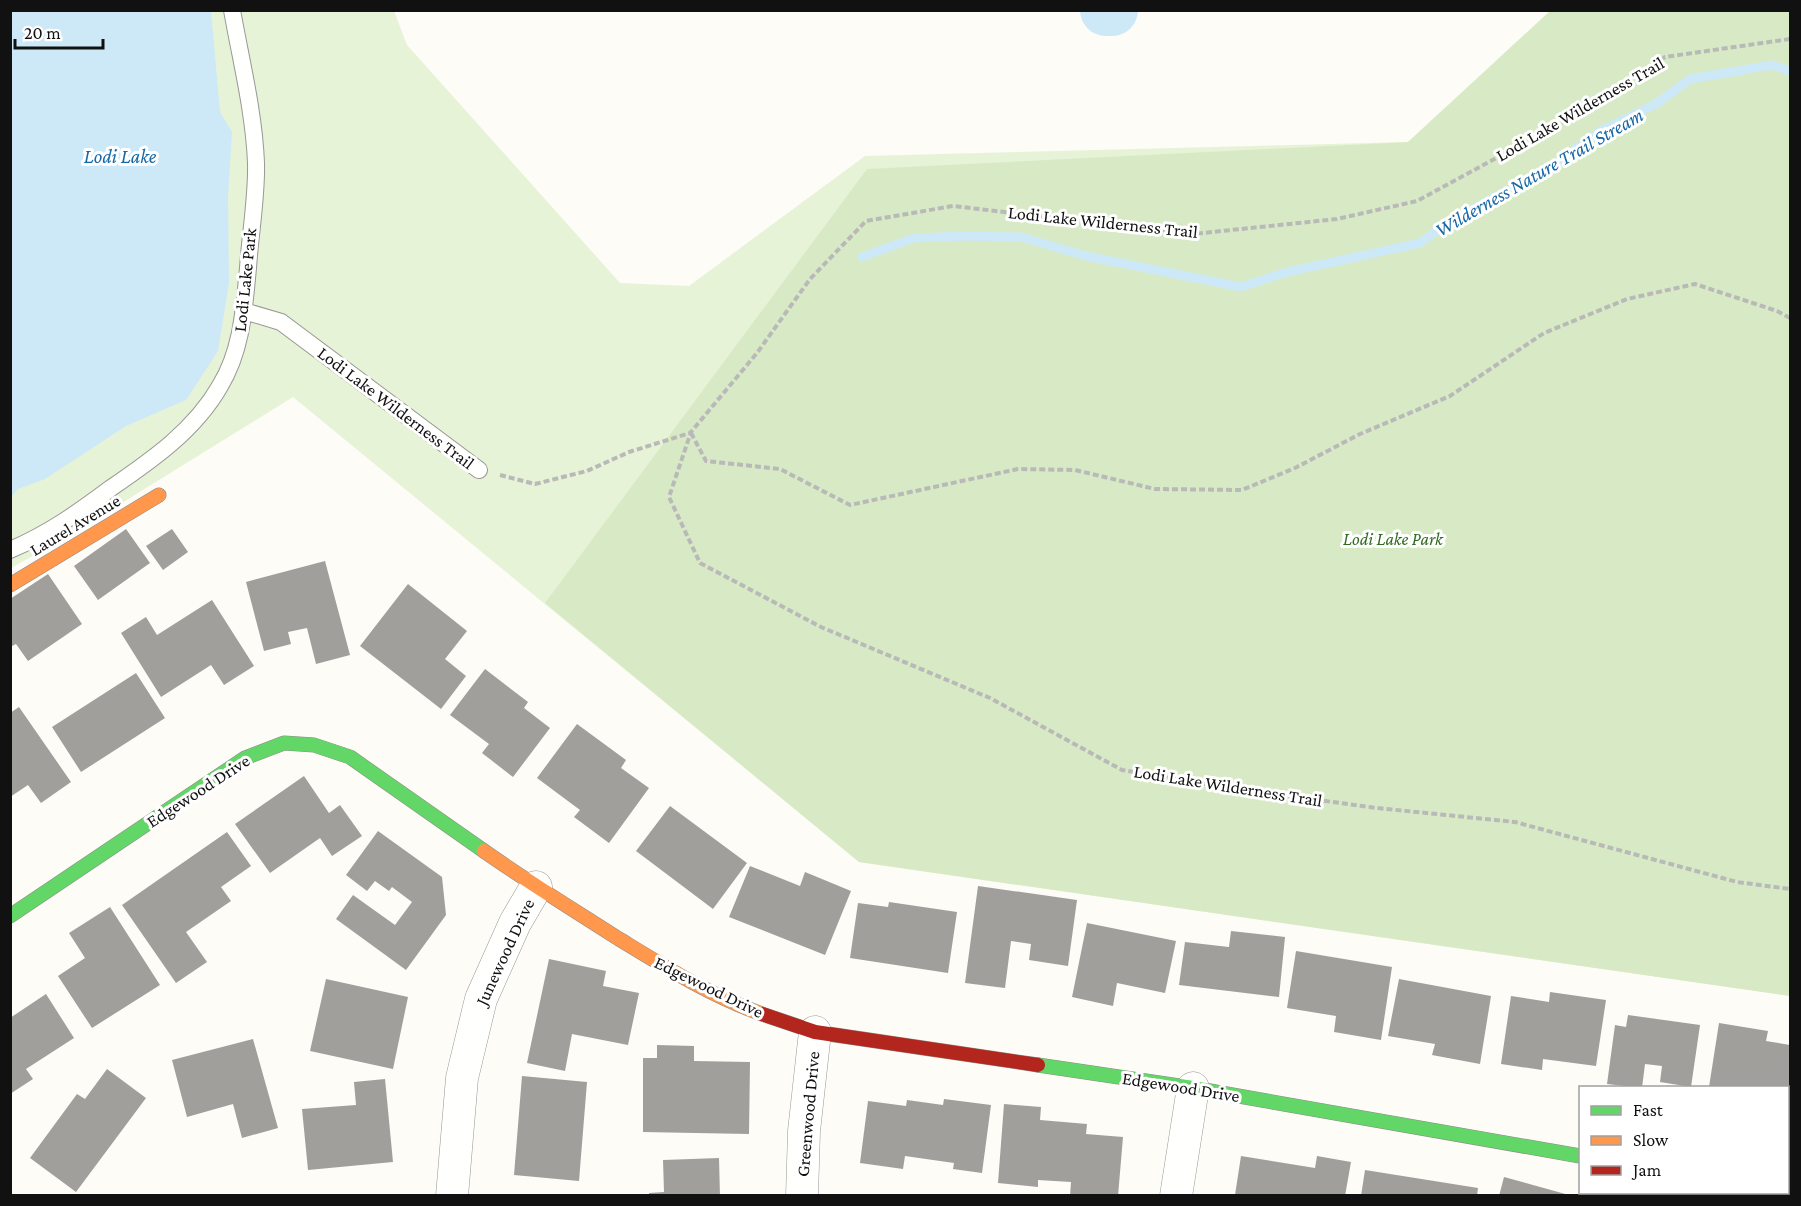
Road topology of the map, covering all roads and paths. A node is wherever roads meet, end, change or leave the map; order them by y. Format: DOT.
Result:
graph roads {
  1 [pos="232,10"];
  2 [pos="1791,39"];
  3 [pos="244,311"];
  4 [pos="1791,318"];
  5 [pos="691,432"];
  6 [pos="479,471"];
  7 [pos="159,495"];
  8 [pos="10,550"];
  9 [pos="10,585"];
  10 [pos="536,887"];
  11 [pos="1791,889"];
  12 [pos="10,916"];
  13 [pos="815,1032"];
  14 [pos="1193,1088"];
  15 [pos="1579,1156"];
  16 [pos="452,1196"];
  17 [pos="802,1196"];
  18 [pos="1176,1196"];
  1 -- 3 [label="lane, Lodi Lake Park"];
  2 -- 5 [label="path, Lodi Lake Wilderness Trail"];
  3 -- 6 [label="lane, Lodi Lake Wilderness Trail"];
  3 -- 8 [label="lane, Lodi Lake Park"];
  4 -- 5 [label="path"];
  5 -- 6 [label="path, Lodi Lake Wilderness Trail"];
  5 -- 11 [label="path, Lodi Lake Wilderness Trail"];
  7 -- 9 [label="street, Laurel Avenue"];
  10 -- 12 [label="street, Edgewood Drive"];
  10 -- 13 [label="street, Edgewood Drive"];
  10 -- 16 [label="street, Junewood Drive"];
  13 -- 14 [label="street, Edgewood Drive"];
  13 -- 17 [label="street, Greenwood Drive"];
  14 -- 15 [label="street, Edgewood Drive"];
  14 -- 18 [label="street"];
}
